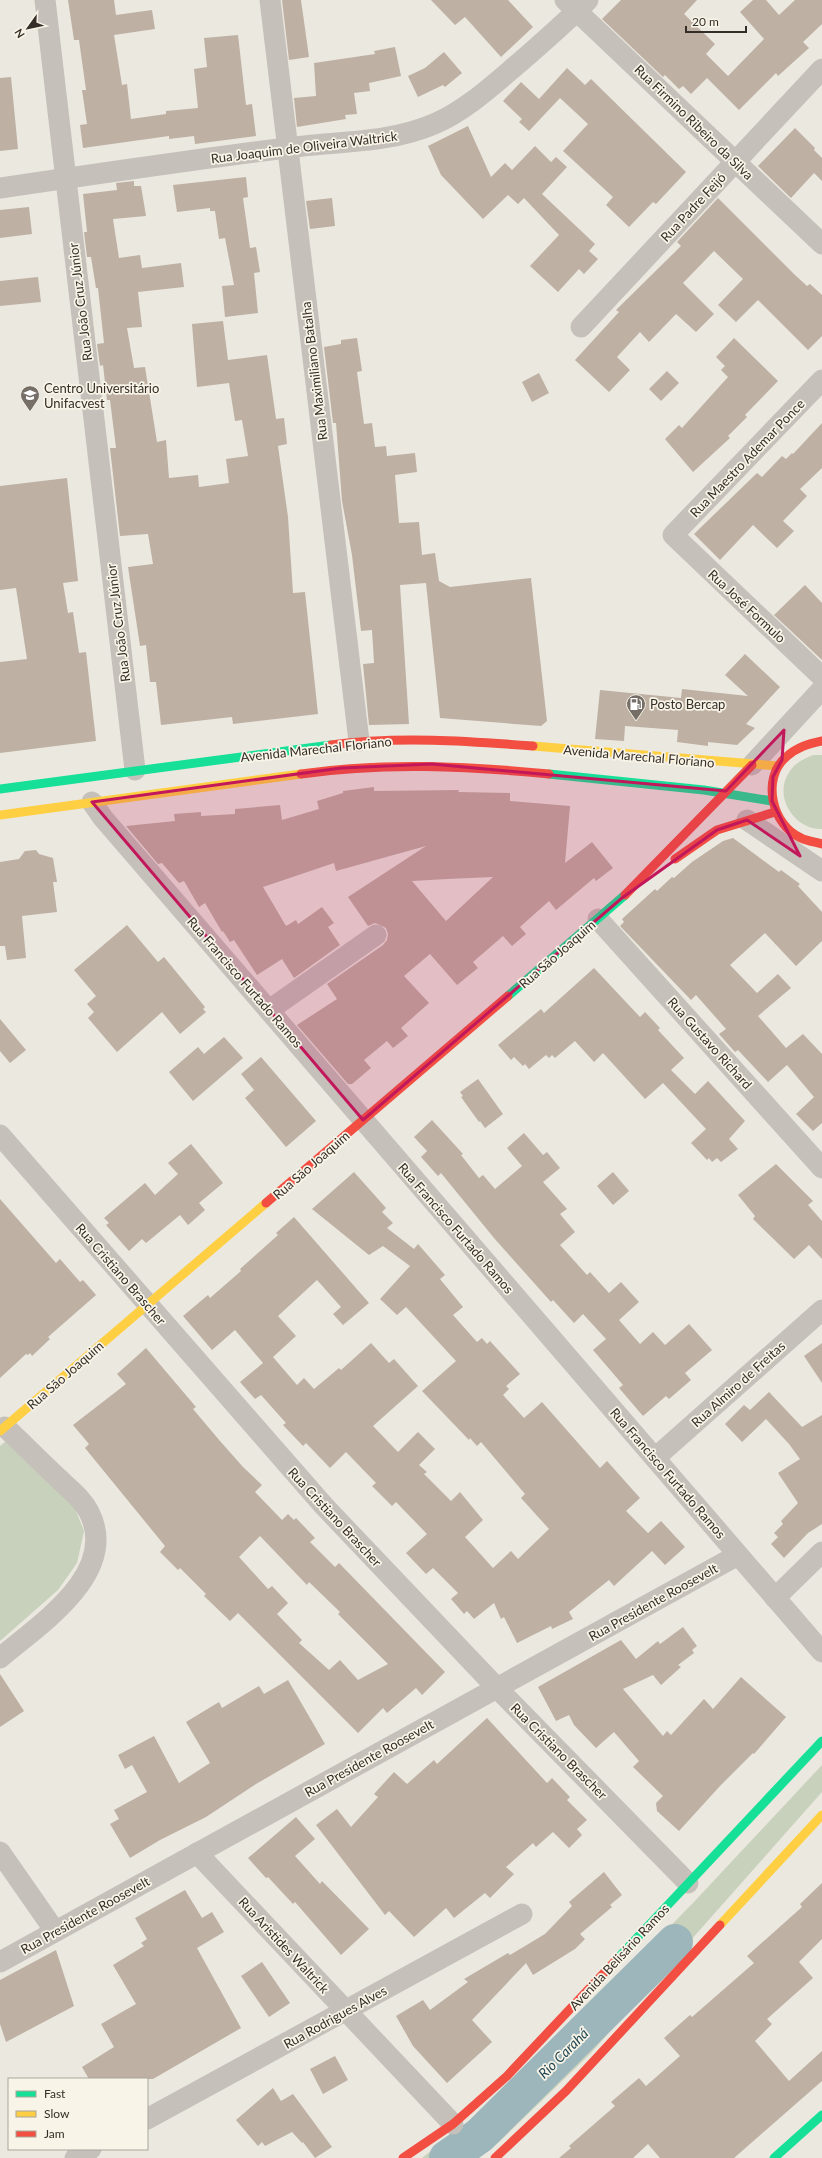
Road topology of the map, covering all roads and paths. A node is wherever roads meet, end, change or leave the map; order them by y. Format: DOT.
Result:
graph roads {
  1 [pos="45,0"];
  2 [pos="270,0"];
  3 [pos="576,4"];
  4 [pos="822,69"];
  5 [pos="288,148"];
  6 [pos="735,162"];
  7 [pos="66,178"];
  8 [pos="0,188"];
  9 [pos="822,244"];
  10 [pos="580,327"];
  11 [pos="822,380"];
  12 [pos="673,535"];
  13 [pos="822,677"];
  14 [pos="822,689"];
  15 [pos="784,730"];
  16 [pos="359,741"];
  17 [pos="822,741"];
  18 [pos="780,763"];
  19 [pos="752,765"];
  20 [pos="135,770"];
  21 [pos="0,789"];
  22 [pos="726,792"];
  23 [pos="772,801"];
  24 [pos="92,802"];
  25 [pos="0,815"];
  26 [pos="778,817"];
  27 [pos="747,820"];
  28 [pos="822,844"];
  29 [pos="800,856"];
  30 [pos="822,871"];
  31 [pos="622,898"];
  32 [pos="598,919"];
  33 [pos="376,936"];
  34 [pos="269,1010"];
  35 [pos="363,1120"];
  36 [pos="0,1135"];
  37 [pos="822,1168"];
  38 [pos="147,1305"];
  39 [pos="822,1310"];
  40 [pos="3,1429"];
  41 [pos="655,1458"];
  42 [pos="822,1552"];
  43 [pos="738,1555"];
  44 [pos="775,1598"];
  45 [pos="822,1652"];
  46 [pos="0,1658"];
  47 [pos="497,1688"];
  48 [pos="822,1741"];
  49 [pos="822,1815"];
  50 [pos="0,1852"];
  51 [pos="197,1853"];
  52 [pos="688,1883"];
  53 [pos="522,1914"];
  54 [pos="55,1932"];
  55 [pos="0,1962"];
  56 [pos="346,2010"];
  57 [pos="822,2115"];
  58 [pos="148,2118"];
  59 [pos="453,2124"];
  60 [pos="89,2150"];
  61 [pos="74,2158"];
  62 [pos="403,2158"];
  63 [pos="494,2158"];
  64 [pos="774,2158"];
  1 -- 7 [label="street, Rua João Cruz Júnior"];
  2 -- 5 [label="street, Rua Maximiliano Batalha"];
  3 -- 5 [label="street, Rua Joaquim de Oliveira Waltrick"];
  3 -- 6 [label="street, Rua Firmino Ribeiro da Silva"];
  4 -- 6 [label="street, Rua Padre Feijó"];
  5 -- 7 [label="street, Rua Joaquim de Oliveira Waltrick"];
  5 -- 16 [label="street, Rua Maximiliano Batalha"];
  6 -- 9 [label="street, Rua Firmino Ribeiro da Silva"];
  6 -- 10 [label="street, Rua Padre Feijó"];
  7 -- 8 [label="street, Rua Joaquim de Oliveira Waltrick"];
  7 -- 20 [label="street, Rua João Cruz Júnior"];
  11 -- 12 [label="street, Rua Maestro Ademar Ponce"];
  12 -- 13 [label="street, Rua José Formulo"];
  14 -- 15 [label="street"];
  15 -- 18 [label="street"];
  15 -- 19 [label="street"];
  16 -- 19 [label="main road, Avenida Marechal Floriano"];
  16 -- 20 [label="main road, Avenida Marechal Floriano"];
  17 -- 18 [label="main road"];
  18 -- 19 [label="main road, Avenida Marechal Floriano"];
  18 -- 23 [label="main road"];
  19 -- 22 [label="main road, Rua São Joaquim"];
  20 -- 21 [label="main road, Avenida Marechal Floriano"];
  22 -- 23 [label="main road, Avenida Marechal Floriano"];
  22 -- 24 [label="main road, Avenida Marechal Floriano"];
  22 -- 31 [label="main road, Rua São Joaquim"];
  23 -- 26 [label="main road"];
  24 -- 25 [label="main road, Avenida Marechal Floriano"];
  24 -- 34 [label="street, Rua Francisco Furtado Ramos"];
  26 -- 27 [label="main road, Rua São Joaquim"];
  26 -- 28 [label="main road"];
  26 -- 29 [label="street"];
  27 -- 29 [label="street"];
  27 -- 31 [label="main road, Rua São Joaquim"];
  29 -- 30 [label="street"];
  31 -- 32 [label="main road, Rua São Joaquim"];
  32 -- 35 [label="main road, Rua São Joaquim"];
  32 -- 37 [label="street, Rua Gustavo Richard"];
  33 -- 34 [label="street"];
  34 -- 35 [label="street, Rua Francisco Furtado Ramos"];
  35 -- 38 [label="main road, Rua São Joaquim"];
  35 -- 41 [label="street, Rua Francisco Furtado Ramos"];
  36 -- 38 [label="street, Rua Cristiano Brascher"];
  38 -- 40 [label="main road, Rua São Joaquim"];
  38 -- 47 [label="street, Rua Cristiano Brascher"];
  39 -- 41 [label="street, Rua Almiro de Freitas"];
  40 -- 46 [label="street"];
  41 -- 43 [label="street, Rua Francisco Furtado Ramos"];
  42 -- 44 [label="street"];
  43 -- 44 [label="street, Rua Francisco Furtado Ramos"];
  43 -- 47 [label="street, Rua Presidente Roosevelt"];
  44 -- 45 [label="street, Rua Francisco Furtado Ramos"];
  47 -- 51 [label="street, Rua Presidente Roosevelt"];
  47 -- 52 [label="street, Rua Cristiano Brascher"];
  48 -- 52 [label="main road, Avenida Belisário Ramos"];
  49 -- 63 [label="main road"];
  50 -- 54 [label="street"];
  51 -- 54 [label="street, Rua Presidente Roosevelt"];
  51 -- 56 [label="street, Rua Aristides Waltrick"];
  52 -- 59 [label="main road, Avenida Belisário Ramos"];
  53 -- 56 [label="street, Rua Rodrigues Alves"];
  54 -- 55 [label="street, Rua Presidente Roosevelt"];
  56 -- 58 [label="street, Rua Rodrigues Alves"];
  56 -- 59 [label="street, Rua Aristides Waltrick"];
  57 -- 64 [label="main road"];
  59 -- 62 [label="main road, Avenida Belisário Ramos"];
  60 -- 61 [label="street"];
}
